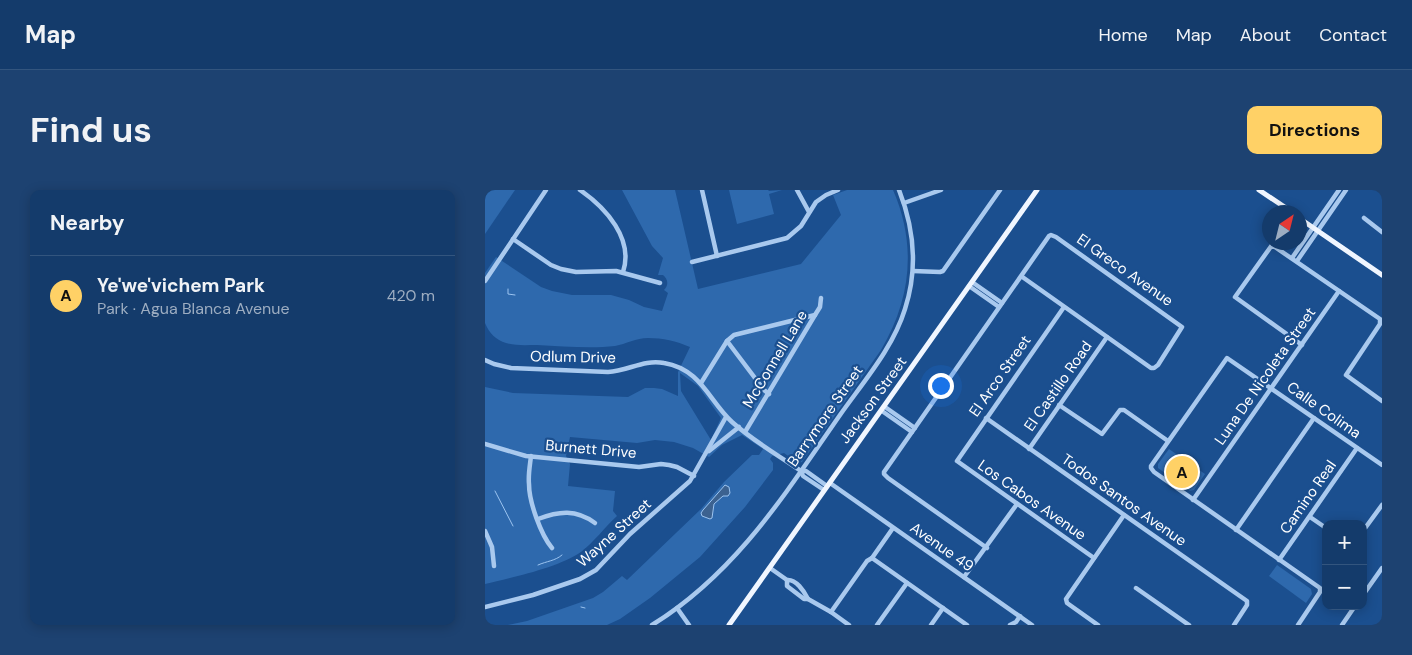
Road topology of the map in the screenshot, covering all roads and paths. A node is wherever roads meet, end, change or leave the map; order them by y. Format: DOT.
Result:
graph roads {
  1 [pos="546,190"];
  2 [pos="580,190"];
  3 [pos="702,190"];
  4 [pos="797,190"];
  5 [pos="838,190"];
  6 [pos="899,190"];
  7 [pos="941,190"];
  8 [pos="1000,190"];
  9 [pos="1037,190"];
  10 [pos="1259,190"];
  11 [pos="1339,190"];
  12 [pos="1346,190"];
  13 [pos="904,203"];
  14 [pos="1282,205"];
  15 [pos="809,212"];
  16 [pos="1364,218"];
  17 [pos="1307,223"];
  18 [pos="1316,229"];
  19 [pos="1382,232"];
  20 [pos="513,239"];
  21 [pos="717,256"];
  22 [pos="1294,259"];
  23 [pos="692,262"];
  24 [pos="913,270"];
  25 [pos="623,272"];
  26 [pos="1382,275"];
  27 [pos="1021,276"];
  28 [pos="485,281"];
  29 [pos="660,283"];
  30 [pos="971,284"];
  31 [pos="1339,291"];
  32 [pos="821,298"];
  33 [pos="1001,305"];
  34 [pos="1064,306"];
  35 [pos="815,315"];
  36 [pos="1381,321"];
  37 [pos="1107,337"];
  38 [pos="727,341"];
  39 [pos="1302,345"];
  40 [pos="485,360"];
  41 [pos="701,383"];
  42 [pos="1271,388"];
  43 [pos="769,394"];
  44 [pos="1382,401"];
  45 [pos="1059,406"];
  46 [pos="883,409"];
  47 [pos="727,416"];
  48 [pos="986,418"];
  49 [pos="1315,418"];
  50 [pos="739,427"];
  51 [pos="914,430"];
  52 [pos="745,432"];
  53 [pos="1168,441"];
  54 [pos="485,444"];
  55 [pos="1357,448"];
  56 [pos="1029,449"];
  57 [pos="708,452"];
  58 [pos="531,456"];
  59 [pos="957,461"];
  60 [pos="1382,465"];
  61 [pos="801,471"];
  62 [pos="694,476"];
  63 [pos="827,486"];
  64 [pos="1193,500"];
  65 [pos="1017,504"];
  66 [pos="1382,505"];
  67 [pos="1124,515"];
  68 [pos="1310,517"];
  69 [pos="538,519"];
  70 [pos="595,523"];
  71 [pos="1322,525"];
  72 [pos="1367,526"];
  73 [pos="893,528"];
  74 [pos="1236,530"];
  75 [pos="485,532"];
  76 [pos="552,548"];
  77 [pos="987,548"];
  78 [pos="871,558"];
  79 [pos="1094,558"];
  80 [pos="1279,560"];
  81 [pos="494,566"];
  82 [pos="770,568"];
  83 [pos="1382,568"];
  84 [pos="964,578"];
  85 [pos="787,580"];
  86 [pos="907,583"];
  87 [pos="798,586"];
  88 [pos="1136,588"];
  89 [pos="1367,589"];
  90 [pos="794,592"];
  91 [pos="808,599"];
  92 [pos="485,607"];
  93 [pos="677,608"];
  94 [pos="943,608"];
  95 [pos="1352,610"];
  96 [pos="831,612"];
  97 [pos="1020,616"];
  98 [pos="1016,624"];
  99 [pos="652,625"];
  100 [pos="689,625"];
  101 [pos="729,625"];
  102 [pos="849,625"];
  103 [pos="877,625"];
  104 [pos="931,625"];
  105 [pos="967,625"];
  106 [pos="1011,625"];
  107 [pos="1032,625"];
  108 [pos="1098,625"];
  109 [pos="1189,625"];
  110 [pos="1234,625"];
  111 [pos="1298,625"];
  112 [pos="1342,625"];
  1 -- 20 [label="street"];
  2 -- 25 [label="street"];
  3 -- 21 [label="street"];
  4 -- 15 [label="street"];
  5 -- 15 [label="street"];
  6 -- 13 [label="street, Barrymore Street"];
  7 -- 13 [label="street"];
  8 -- 24 [label="street"];
  9 -- 30 [label="main road, Jackson Street"];
  10 -- 14 [label="main road"];
  11 -- 18 [label="street"];
  12 -- 18 [label="street"];
  13 -- 24 [label="street, Barrymore Street"];
  15 -- 21 [label="street"];
  16 -- 19 [label="street"];
  17 -- 18 [label="main road"];
  18 -- 22 [label="street"];
  18 -- 26 [label="main road"];
  20 -- 25 [label="street"];
  20 -- 28 [label="street"];
  21 -- 23 [label="street"];
  22 -- 31 [label="street"];
  22 -- 39 [label="street"];
  24 -- 61 [label="street, Barrymore Street"];
  25 -- 29 [label="street"];
  27 -- 33 [label="street"];
  27 -- 34 [label="street"];
  27 -- 37 [label="street, El Greco Avenue"];
  30 -- 33 [label="street"];
  30 -- 46 [label="main road, Jackson Street"];
  31 -- 36 [label="street"];
  31 -- 39 [label="street, Luna De Nicoleta Street"];
  32 -- 35 [label="street, McConnell Lane"];
  33 -- 51 [label="street"];
  34 -- 37 [label="street"];
  34 -- 48 [label="street, El Arco Street"];
  35 -- 38 [label="street"];
  35 -- 43 [label="street, McConnell Lane"];
  36 -- 44 [label="street"];
  37 -- 45 [label="street, El Castillo Road"];
  38 -- 41 [label="street"];
  38 -- 43 [label="street"];
  39 -- 42 [label="street, Luna De Nicoleta Street"];
  40 -- 41 [label="street, Odlum Drive"];
  41 -- 47 [label="street, Odlum Drive"];
  42 -- 49 [label="street, Calle Colima"];
  42 -- 53 [label="street, Calle Colima"];
  42 -- 64 [label="street, Luna De Nicoleta Street"];
  43 -- 52 [label="street, McConnell Lane"];
  45 -- 53 [label="street"];
  45 -- 56 [label="street, El Castillo Road"];
  46 -- 51 [label="street"];
  46 -- 63 [label="main road, Jackson Street"];
  47 -- 50 [label="street, Odlum Drive"];
  47 -- 57 [label="street, Wayne Street"];
  48 -- 56 [label="street, Todos Santos Avenue"];
  48 -- 59 [label="street, El Arco Street"];
  49 -- 55 [label="street, Calle Colima"];
  49 -- 74 [label="street"];
  50 -- 52 [label="street, Odlum Drive"];
  50 -- 57 [label="street, Wayne Street"];
  51 -- 77 [label="street"];
  52 -- 61 [label="street, Odlum Drive"];
  53 -- 64 [label="street"];
  54 -- 58 [label="street, Burnett Drive"];
  55 -- 60 [label="street, Calle Colima"];
  55 -- 68 [label="street, Camino Real"];
  56 -- 67 [label="street, Todos Santos Avenue"];
  57 -- 62 [label="street, Wayne Street"];
  58 -- 62 [label="street, Burnett Drive"];
  58 -- 69 [label="street"];
  59 -- 65 [label="street, Los Cabos Avenue"];
  61 -- 63 [label="street, Odlum Drive"];
  61 -- 93 [label="street, Barrymore Street"];
  62 -- 92 [label="street, Wayne Street"];
  63 -- 73 [label="street, Avenue 49"];
  63 -- 82 [label="main road, Jackson Street"];
  64 -- 74 [label="street"];
  65 -- 77 [label="street"];
  65 -- 79 [label="street, Los Cabos Avenue"];
  66 -- 72 [label="street"];
  67 -- 79 [label="street"];
  67 -- 110 [label="street, Todos Santos Avenue"];
  68 -- 71 [label="street"];
  68 -- 80 [label="street, Camino Real"];
  69 -- 70 [label="street"];
  69 -- 76 [label="street"];
  73 -- 78 [label="street"];
  73 -- 84 [label="street, Avenue 49"];
  74 -- 80 [label="street"];
  75 -- 81 [label="street"];
  77 -- 84 [label="street"];
  78 -- 86 [label="street"];
  78 -- 96 [label="street"];
  79 -- 108 [label="street"];
  80 -- 111 [label="street"];
  82 -- 85 [label="street"];
  82 -- 101 [label="main road, Jackson Street"];
  83 -- 89 [label="street"];
  84 -- 97 [label="street, Avenue 49"];
  85 -- 87 [label="street"];
  85 -- 90 [label="street"];
  86 -- 94 [label="street"];
  86 -- 103 [label="street"];
  87 -- 90 [label="street"];
  87 -- 91 [label="street"];
  88 -- 109 [label="street"];
  90 -- 91 [label="street"];
  91 -- 96 [label="street"];
  93 -- 99 [label="street, Barrymore Street"];
  93 -- 100 [label="street"];
  94 -- 104 [label="street"];
  94 -- 105 [label="street"];
  95 -- 112 [label="street"];
  96 -- 102 [label="street"];
  97 -- 98 [label="street"];
  97 -- 107 [label="street, Avenue 49"];
  98 -- 106 [label="street"];
}
